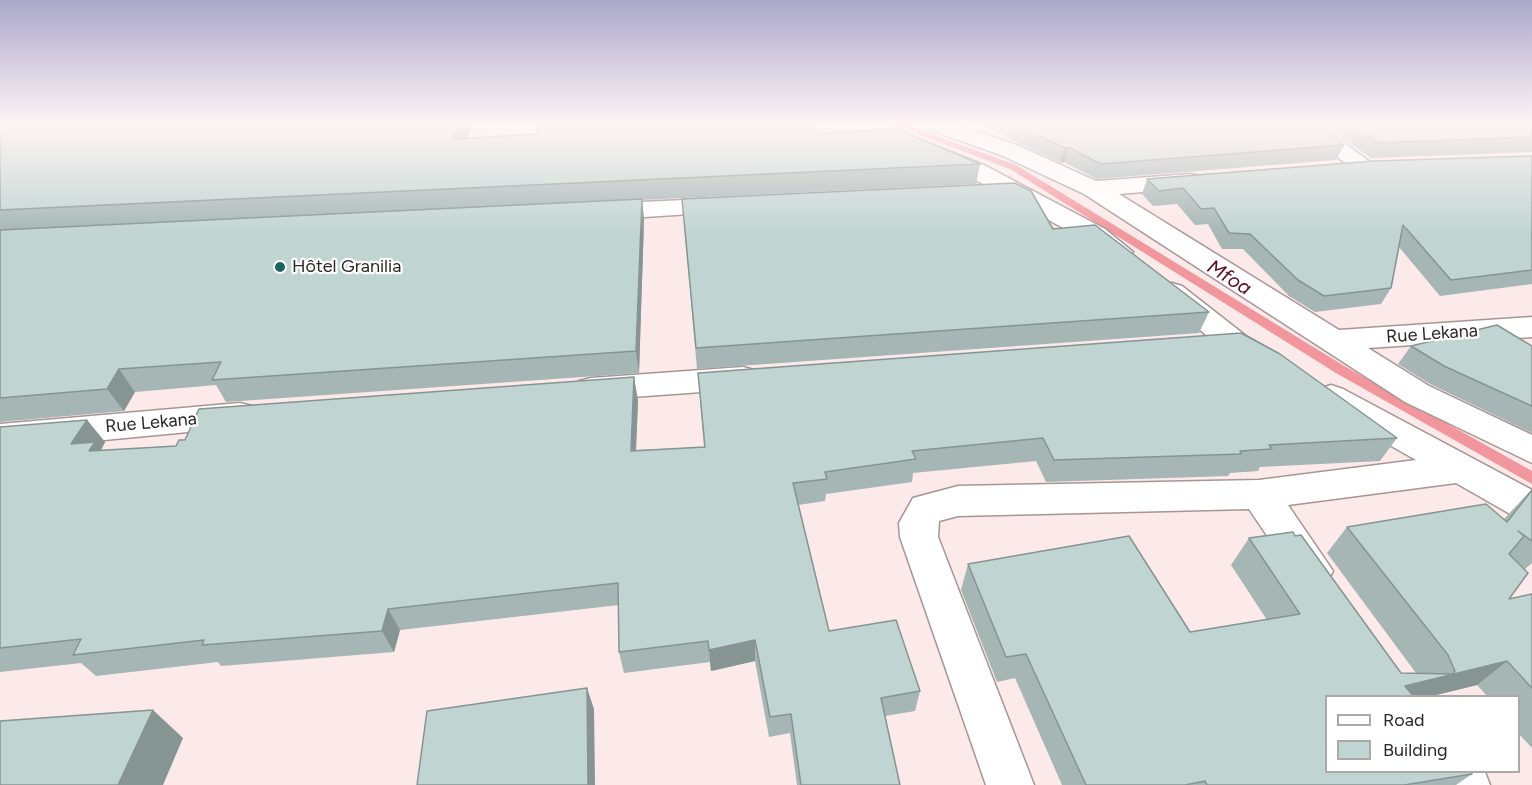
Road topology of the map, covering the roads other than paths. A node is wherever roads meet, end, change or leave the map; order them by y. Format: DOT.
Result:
graph roads {
  1 [pos="954,162"];
  2 [pos="1034,162"];
  3 [pos="1368,162"];
  4 [pos="1329,170"];
  5 [pos="1211,180"];
  6 [pos="1093,189"];
  7 [pos="1014,192"];
  8 [pos="966,195"];
  9 [pos="752,204"];
  10 [pos="574,213"];
  11 [pos="1532,327"];
  12 [pos="1332,341"];
  13 [pos="1235,343"];
  14 [pos="1187,346"];
  15 [pos="769,376"];
  16 [pos="566,391"];
  17 [pos="268,413"];
  18 [pos="0,437"];
  19 [pos="1532,450"];
  20 [pos="1458,469"];
  21 [pos="1259,494"];
  22 [pos="1532,508"];
  23 [pos="1334,600"];
  24 [pos="1010,785"];
  1 -- 7 [label="street"];
  2 -- 6 [label="street"];
  3 -- 4 [label="street"];
  5 -- 6 [label="street"];
  6 -- 12 [label="street"];
  7 -- 8 [label="street"];
  7 -- 13 [label="street"];
  9 -- 10 [label="street"];
  11 -- 12 [label="street, Rue Lekana"];
  12 -- 19 [label="street"];
  13 -- 14 [label="street"];
  13 -- 20 [label="street"];
  15 -- 16 [label="street"];
  17 -- 18 [label="street, Rue Lekana"];
  20 -- 21 [label="street"];
  20 -- 22 [label="street"];
  21 -- 23 [label="street"];
  21 -- 24 [label="street"];
}
